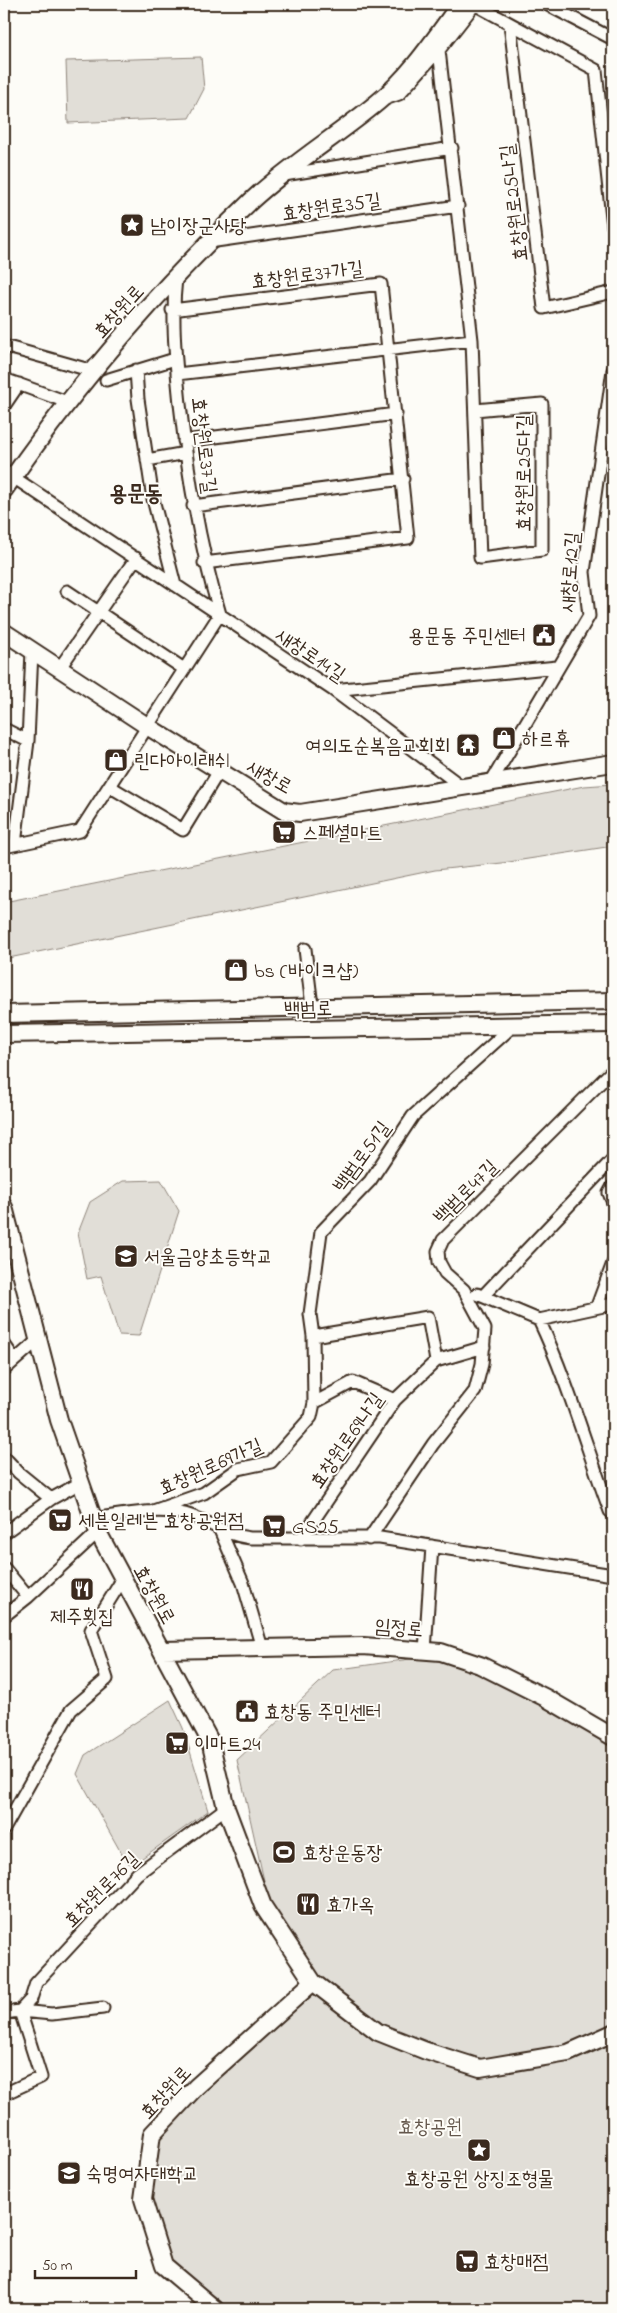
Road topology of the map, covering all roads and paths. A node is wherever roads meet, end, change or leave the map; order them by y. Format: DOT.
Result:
graph roads {
  1 [pos="460,4"];
  2 [pos="475,4"];
  3 [pos="546,4"];
  4 [pos="567,9"];
  5 [pos="510,24"];
  6 [pos="613,39"];
  7 [pos="439,50"];
  8 [pos="379,101"];
  9 [pos="452,148"];
  10 [pos="280,176"];
  11 [pos="458,206"];
  12 [pos="613,227"];
  13 [pos="209,242"];
  14 [pos="176,278"];
  15 [pos="613,292"];
  16 [pos="172,310"];
  17 [pos="472,340"];
  18 [pos="4,346"];
  19 [pos="388,350"];
  20 [pos="175,359"];
  21 [pos="136,370"];
  22 [pos="613,370"];
  23 [pos="177,374"];
  24 [pos="100,376"];
  25 [pos="4,379"];
  26 [pos="19,384"];
  27 [pos="67,402"];
  28 [pos="4,406"];
  29 [pos="475,410"];
  30 [pos="396,414"];
  31 [pos="185,447"];
  32 [pos="147,460"];
  33 [pos="7,479"];
  34 [pos="403,479"];
  35 [pos="194,506"];
  36 [pos="136,558"];
  37 [pos="204,563"];
  38 [pos="175,585"];
  39 [pos="67,591"];
  40 [pos="99,612"];
  41 [pos="220,614"];
  42 [pos="4,632"];
  43 [pos="32,651"];
  44 [pos="557,667"];
  45 [pos="59,669"];
  46 [pos="184,669"];
  47 [pos="333,690"];
  48 [pos="146,726"];
  49 [pos="4,729"];
  50 [pos="28,741"];
  51 [pos="613,763"];
  52 [pos="219,771"];
  53 [pos="491,782"];
  54 [pos="109,786"];
  55 [pos="461,786"];
  56 [pos="16,844"];
  57 [pos="4,847"];
  58 [pos="305,949"];
  59 [pos="613,1001"];
  60 [pos="312,1006"];
  61 [pos="81,1012"];
  62 [pos="4,1014"];
  63 [pos="613,1024"];
  64 [pos="513,1026"];
  65 [pos="82,1032"];
  66 [pos="4,1034"];
  67 [pos="613,1070"];
  68 [pos="613,1159"];
  69 [pos="613,1186"];
  70 [pos="613,1203"];
  71 [pos="4,1213"];
  72 [pos="613,1263"];
  73 [pos="464,1290"];
  74 [pos="483,1296"];
  75 [pos="613,1304"];
  76 [pos="597,1306"];
  77 [pos="539,1320"];
  78 [pos="313,1336"];
  79 [pos="39,1339"];
  80 [pos="4,1344"];
  81 [pos="484,1346"];
  82 [pos="15,1360"];
  83 [pos="436,1361"];
  84 [pos="4,1370"];
  85 [pos="395,1400"];
  86 [pos="314,1403"];
  87 [pos="4,1457"];
  88 [pos="80,1483"];
  89 [pos="50,1499"];
  90 [pos="153,1511"];
  91 [pos="613,1514"];
  92 [pos="95,1526"];
  93 [pos="220,1530"];
  94 [pos="4,1533"];
  95 [pos="301,1538"];
  96 [pos="369,1539"];
  97 [pos="432,1546"];
  98 [pos="4,1568"];
  99 [pos="613,1575"];
  100 [pos="122,1580"];
  101 [pos="28,1597"];
  102 [pos="4,1616"];
  103 [pos="262,1648"];
  104 [pos="162,1650"];
  105 [pos="425,1651"];
  106 [pos="613,1737"];
  107 [pos="226,1808"];
  108 [pos="4,1829"];
  109 [pos="313,1982"];
  110 [pos="103,2008"];
  111 [pos="20,2012"];
  112 [pos="4,2013"];
  113 [pos="613,2033"];
  114 [pos="4,2094"];
  115 [pos="215,2309"];
  1 -- 8 [label="street, 효창원로"];
  2 -- 5 [label="street"];
  2 -- 7 [label="street"];
  3 -- 4 [label="street"];
  4 -- 6 [label="street"];
  5 -- 12 [label="street"];
  5 -- 15 [label="street, 효창원로25나길"];
  7 -- 8 [label="street"];
  7 -- 9 [label="street, 효창원로25다길"];
  8 -- 10 [label="street, 효창원로"];
  9 -- 10 [label="street"];
  9 -- 11 [label="street, 효창원로25다길"];
  10 -- 13 [label="street, 효창원로"];
  11 -- 13 [label="street, 효창원로35길"];
  11 -- 17 [label="street, 효창원로25다길"];
  13 -- 14 [label="street, 효창원로"];
  14 -- 16 [label="street, 효창원로37길"];
  14 -- 24 [label="street, 효창원로"];
  16 -- 19 [label="street, 효창원로37가길"];
  16 -- 20 [label="street, 효창원로37길"];
  17 -- 19 [label="street"];
  17 -- 29 [label="street, 효창원로25다길"];
  18 -- 24 [label="street"];
  19 -- 23 [label="street"];
  19 -- 30 [label="street"];
  20 -- 21 [label="street"];
  20 -- 23 [label="street, 효창원로37길"];
  21 -- 24 [label="street"];
  21 -- 32 [label="street"];
  22 -- 44 [label="street, 새창로12길"];
  23 -- 31 [label="street, 효창원로37길"];
  24 -- 27 [label="street, 효창원로"];
  25 -- 26 [label="street"];
  26 -- 27 [label="street"];
  26 -- 28 [label="street"];
  27 -- 33 [label="street, 효창원로"];
  29 -- 29 [label="street, 효창원로25다길"];
  30 -- 31 [label="street"];
  30 -- 34 [label="street"];
  31 -- 32 [label="street"];
  31 -- 35 [label="street, 효창원로37길"];
  32 -- 38 [label="street"];
  33 -- 36 [label="street, 새창로14길"];
  34 -- 35 [label="street"];
  34 -- 37 [label="street"];
  35 -- 37 [label="street, 효창원로37길"];
  36 -- 38 [label="street, 새창로14길"];
  36 -- 40 [label="street"];
  37 -- 41 [label="street, 효창원로37길"];
  38 -- 41 [label="street, 새창로14길"];
  39 -- 40 [label="street"];
  40 -- 45 [label="street"];
  40 -- 46 [label="street"];
  41 -- 46 [label="street"];
  41 -- 47 [label="street, 새창로14길"];
  42 -- 43 [label="street, 새창로"];
  43 -- 45 [label="street, 새창로"];
  43 -- 50 [label="street"];
  44 -- 47 [label="street"];
  44 -- 53 [label="street, 새창로12길"];
  45 -- 48 [label="street, 새창로"];
  46 -- 48 [label="street"];
  47 -- 55 [label="street, 새창로14길"];
  48 -- 52 [label="street, 새창로"];
  48 -- 54 [label="street"];
  49 -- 50 [label="street"];
  50 -- 56 [label="street"];
  51 -- 53 [label="street, 새창로"];
  52 -- 54 [label="street"];
  52 -- 55 [label="street, 새창로"];
  53 -- 55 [label="street, 새창로"];
  54 -- 56 [label="street"];
  56 -- 57 [label="street"];
  58 -- 60 [label="street, 백범로"];
  59 -- 60 [label="street, 백범로"];
  60 -- 61 [label="street, 백범로"];
  61 -- 62 [label="street, 백범로"];
  61 -- 65 [label="street"];
  63 -- 64 [label="street, 백범로"];
  64 -- 65 [label="street, 백범로"];
  64 -- 78 [label="street, 백범로51길"];
  65 -- 66 [label="street, 백범로"];
  67 -- 73 [label="street, 백범로47길"];
  68 -- 74 [label="street"];
  69 -- 70 [label="street"];
  71 -- 79 [label="street, 효창원로"];
  72 -- 76 [label="street"];
  73 -- 74 [label="street"];
  73 -- 81 [label="street, 백범로47길"];
  74 -- 77 [label="street"];
  75 -- 76 [label="street"];
  76 -- 77 [label="street"];
  77 -- 91 [label="street"];
  78 -- 83 [label="street"];
  78 -- 86 [label="street, 백범로51길"];
  79 -- 82 [label="street"];
  79 -- 88 [label="street, 효창원로"];
  80 -- 82 [label="street"];
  81 -- 83 [label="street, 효창원로69나길"];
  81 -- 96 [label="street, 백범로47길"];
  82 -- 84 [label="street"];
  83 -- 85 [label="street, 효창원로69나길"];
  85 -- 86 [label="street"];
  85 -- 95 [label="street, 효창원로69나길"];
  86 -- 90 [label="street, 효창원로69가길"];
  87 -- 89 [label="street"];
  88 -- 89 [label="street"];
  88 -- 92 [label="street, 효창원로"];
  89 -- 94 [label="street"];
  90 -- 92 [label="street"];
  90 -- 93 [label="street"];
  92 -- 100 [label="street, 효창원로"];
  92 -- 101 [label="street"];
  93 -- 95 [label="street"];
  93 -- 103 [label="street"];
  95 -- 96 [label="street"];
  96 -- 97 [label="street"];
  97 -- 99 [label="street"];
  97 -- 105 [label="street"];
  98 -- 101 [label="street"];
  100 -- 104 [label="street, 효창원로"];
  100 -- 108 [label="street"];
  101 -- 102 [label="street"];
  103 -- 104 [label="street, 임정로"];
  103 -- 105 [label="street, 임정로"];
  104 -- 107 [label="street, 효창원로"];
  105 -- 106 [label="street, 임정로"];
  107 -- 109 [label="street, 효창원로"];
  107 -- 111 [label="street, 효창원로76길"];
  109 -- 113 [label="street, 효창원로"];
  109 -- 115 [label="street, 효창원로"];
  110 -- 111 [label="street"];
  111 -- 112 [label="street"];
  111 -- 114 [label="street"];
}
